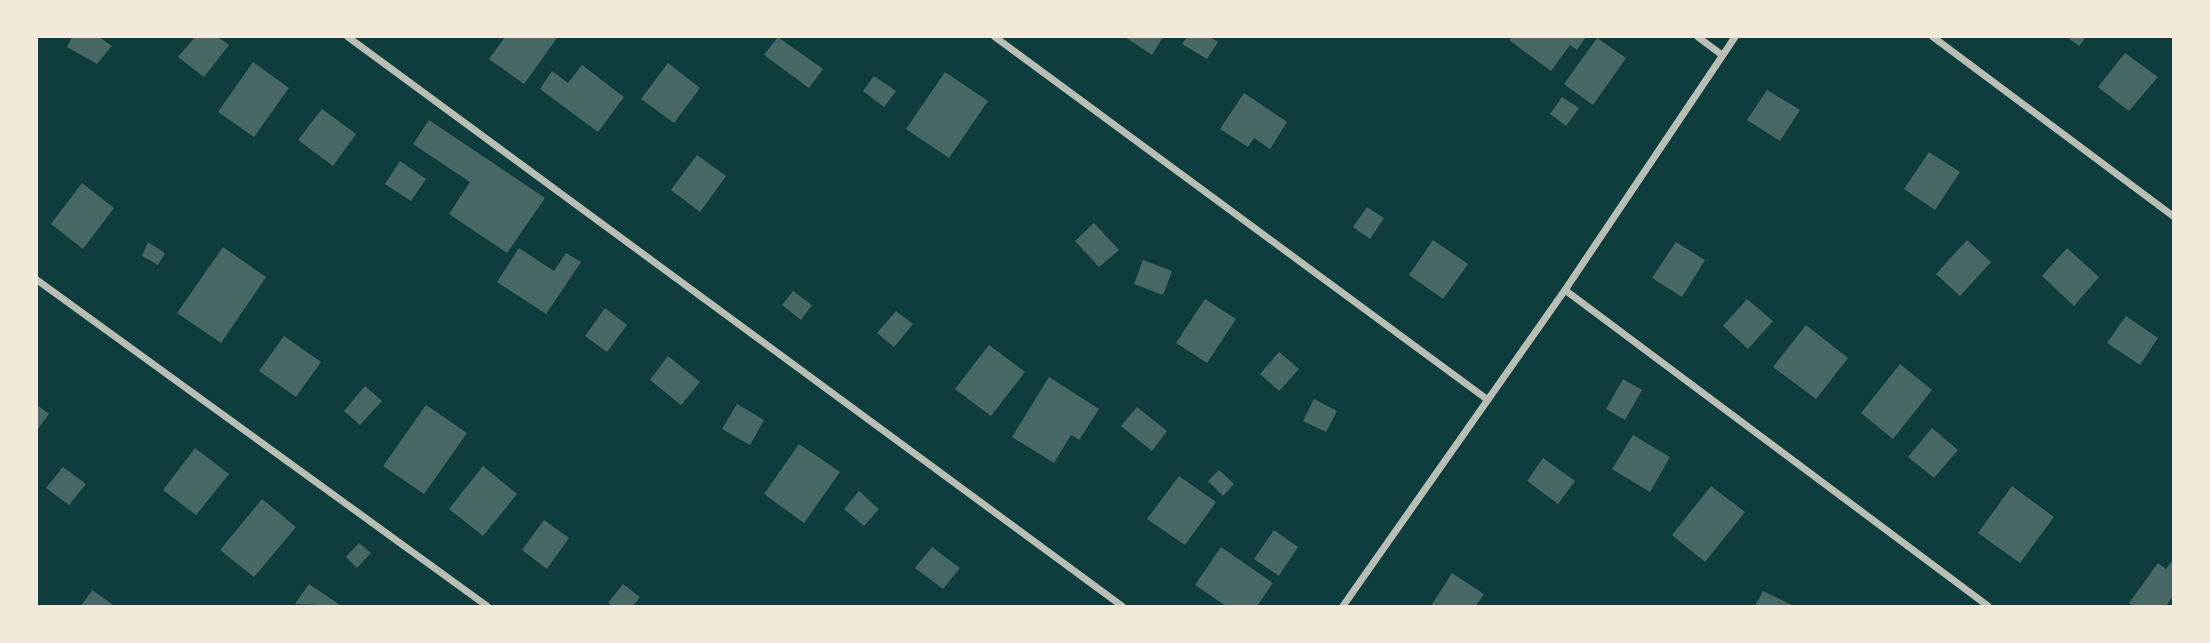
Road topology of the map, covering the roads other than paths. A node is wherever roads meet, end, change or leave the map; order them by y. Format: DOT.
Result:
graph roads {
  1 [pos="348,37"];
  2 [pos="995,37"];
  3 [pos="1698,37"];
  4 [pos="1735,37"];
  5 [pos="1933,37"];
  6 [pos="1722,55"];
  7 [pos="2173,216"];
  8 [pos="37,280"];
  9 [pos="1565,290"];
  10 [pos="1488,400"];
  11 [pos="487,606"];
  12 [pos="1122,606"];
  13 [pos="1343,606"];
  14 [pos="1988,606"];
  1 -- 12 [label="street"];
  2 -- 10 [label="street"];
  3 -- 6 [label="street"];
  4 -- 6 [label="street"];
  5 -- 7 [label="street"];
  6 -- 9 [label="street"];
  8 -- 11 [label="street"];
  9 -- 10 [label="street"];
  9 -- 14 [label="street"];
  10 -- 13 [label="street"];
}
